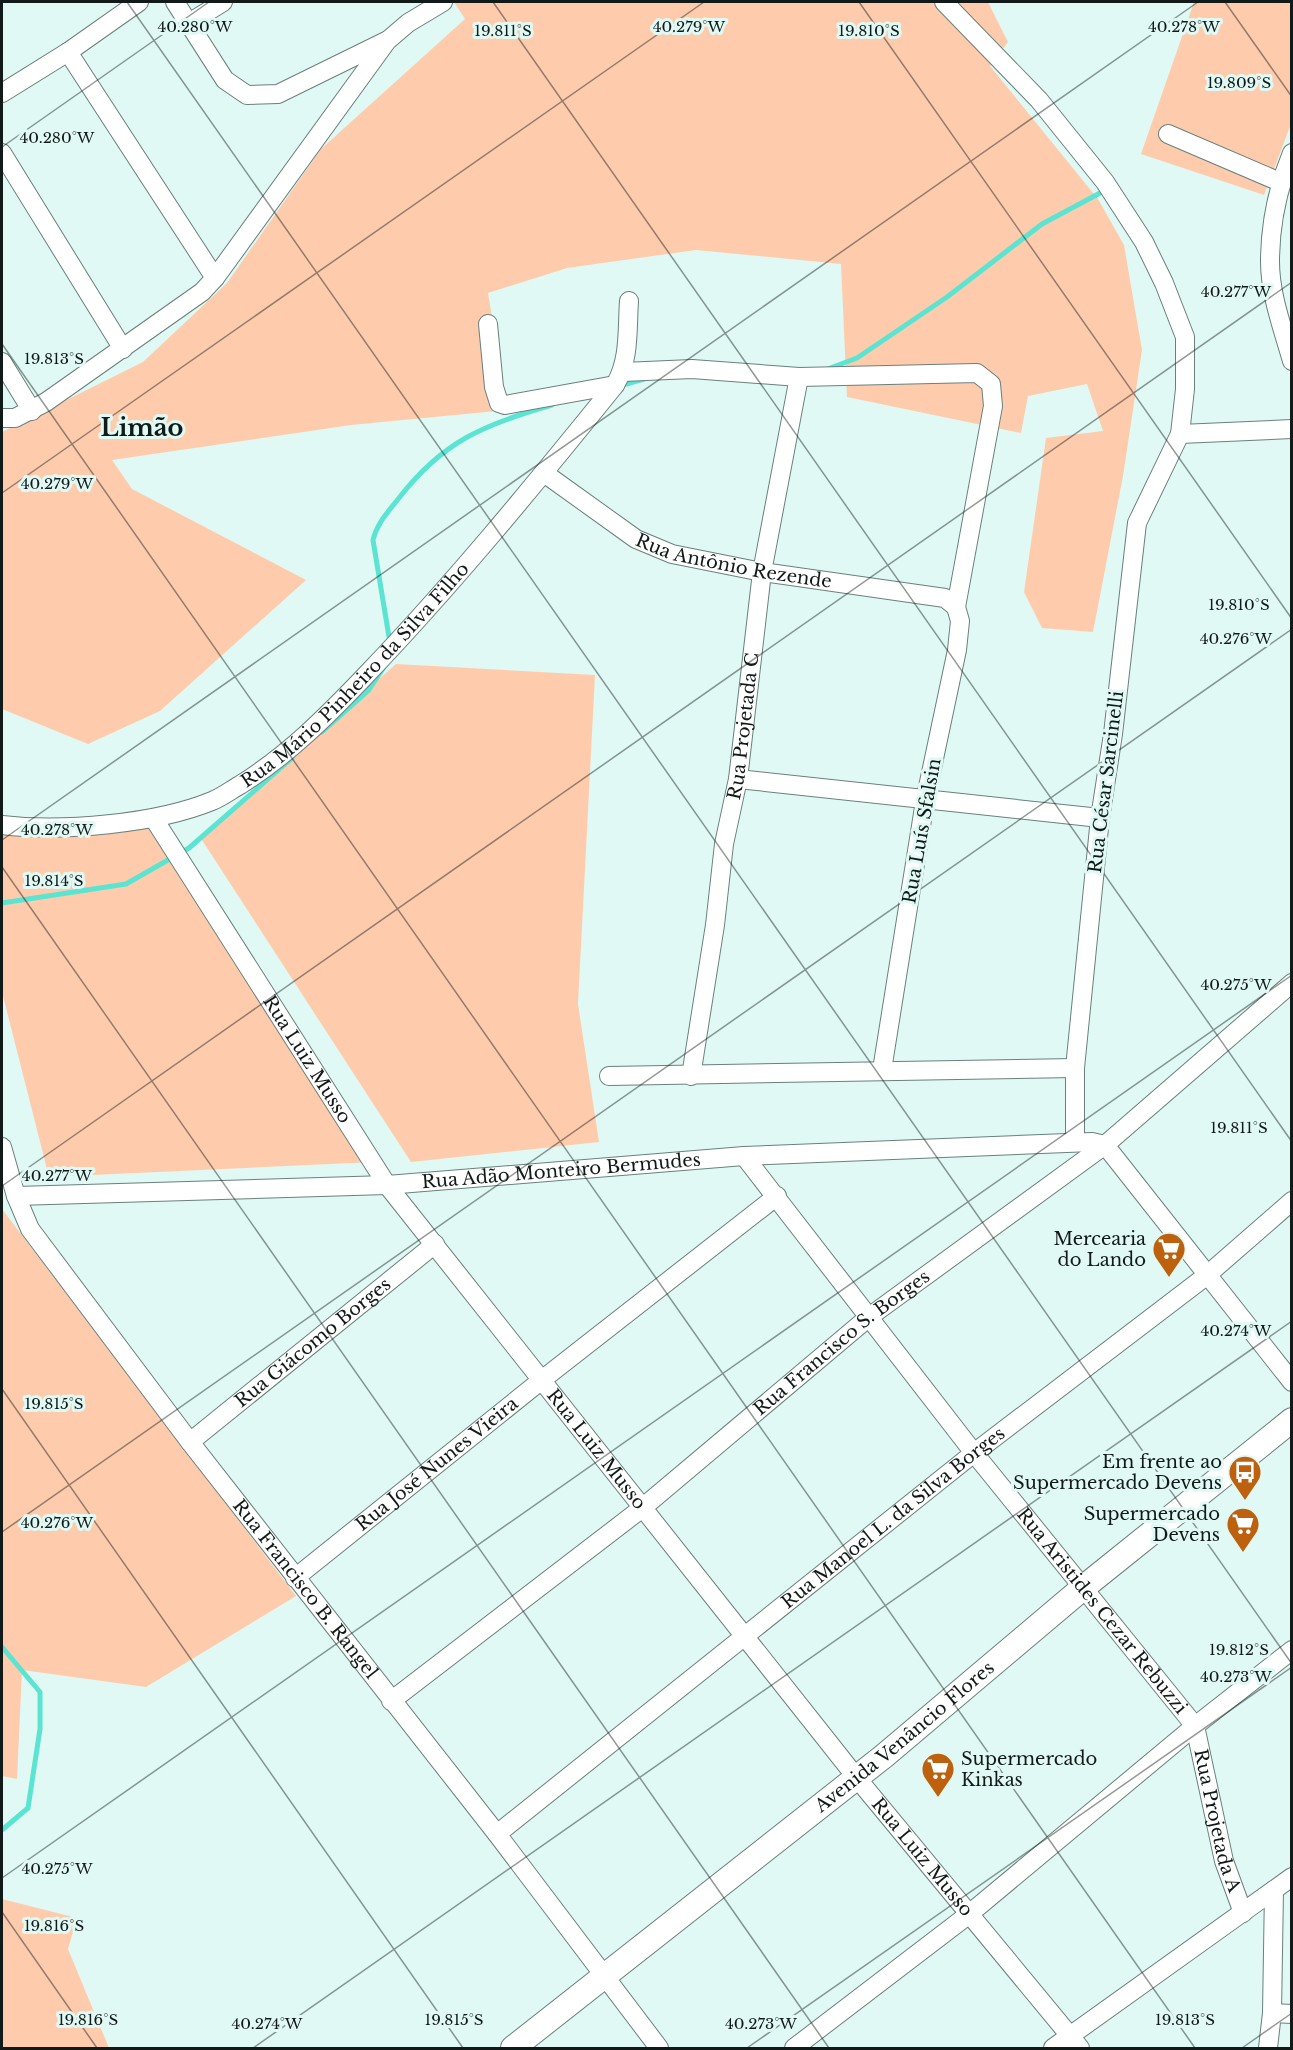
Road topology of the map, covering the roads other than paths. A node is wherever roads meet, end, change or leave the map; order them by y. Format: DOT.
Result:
graph roads {
  1 [pos="140,2"];
  2 [pos="175,2"];
  3 [pos="222,2"];
  4 [pos="443,2"];
  5 [pos="944,2"];
  6 [pos="189,23"];
  7 [pos="387,41"];
  8 [pos="68,52"];
  9 [pos="2,93"];
  10 [pos="1168,134"];
  11 [pos="2,153"];
  12 [pos="1292,153"];
  13 [pos="1280,182"];
  14 [pos="215,278"];
  15 [pos="629,301"];
  16 [pos="488,324"];
  17 [pos="123,349"];
  18 [pos="1292,361"];
  19 [pos="2,362"];
  20 [pos="799,377"];
  21 [pos="619,378"];
  22 [pos="32,411"];
  23 [pos="2,418"];
  24 [pos="1292,429"];
  25 [pos="1180,434"];
  26 [pos="544,473"];
  27 [pos="762,572"];
  28 [pos="951,603"];
  29 [pos="738,779"];
  30 [pos="925,801"];
  31 [pos="1100,818"];
  32 [pos="154,819"];
  33 [pos="2,825"];
  34 [pos="1292,983"];
  35 [pos="1075,1068"];
  36 [pos="882,1070"];
  37 [pos="609,1076"];
  38 [pos="692,1076"];
  39 [pos="1075,1141"];
  40 [pos="1105,1145"];
  41 [pos="2,1147"];
  42 [pos="744,1156"];
  43 [pos="387,1185"];
  44 [pos="15,1196"];
  45 [pos="777,1196"];
  46 [pos="1292,1202"];
  47 [pos="435,1244"];
  48 [pos="1206,1276"];
  49 [pos="869,1317"];
  50 [pos="543,1379"];
  51 [pos="1292,1382"];
  52 [pos="1292,1420"];
  53 [pos="190,1442"];
  54 [pos="974,1453"];
  55 [pos="641,1509"];
  56 [pos="295,1578"];
  57 [pos="1084,1587"];
  58 [pos="745,1638"];
  59 [pos="1292,1650"];
  60 [pos="391,1701"];
  61 [pos="1195,1726"];
  62 [pos="856,1777"];
  63 [pos="497,1834"];
  64 [pos="1285,1883"];
  65 [pos="1243,1913"];
  66 [pos="968,1915"];
  67 [pos="603,1976"];
  68 [pos="1272,2013"];
  69 [pos="1292,2014"];
  70 [pos="1075,2042"];
  71 [pos="513,2049"];
  72 [pos="659,2049"];
  73 [pos="794,2049"];
  74 [pos="1053,2049"];
  75 [pos="1268,2049"];
  1 -- 8 [label="street"];
  2 -- 6 [label="street"];
  3 -- 6 [label="street"];
  4 -- 7 [label="street"];
  5 -- 25 [label="street, Rua César Sarcinelli"];
  6 -- 7 [label="street"];
  7 -- 14 [label="street"];
  8 -- 9 [label="street"];
  8 -- 14 [label="street"];
  10 -- 13 [label="street"];
  11 -- 17 [label="street"];
  12 -- 13 [label="street"];
  13 -- 18 [label="street"];
  14 -- 17 [label="street"];
  15 -- 21 [label="street"];
  16 -- 21 [label="street, Rua Luís Sfalsin"];
  17 -- 22 [label="street"];
  19 -- 22 [label="street"];
  20 -- 21 [label="street, Rua Luís Sfalsin"];
  20 -- 27 [label="street, Rua Projetada C"];
  20 -- 28 [label="street, Rua Luís Sfalsin"];
  21 -- 26 [label="street, Rua Mário Pinheiro da Silva Filho"];
  22 -- 23 [label="street"];
  24 -- 25 [label="street"];
  25 -- 31 [label="street, Rua César Sarcinelli"];
  26 -- 27 [label="street, Rua Antônio Rezende"];
  26 -- 32 [label="street, Rua Mário Pinheiro da Silva Filho"];
  27 -- 28 [label="street, Rua Antônio Rezende"];
  27 -- 29 [label="street, Rua Projetada C"];
  28 -- 30 [label="street, Rua Luís Sfalsin"];
  29 -- 30 [label="street"];
  29 -- 38 [label="street, Rua Projetada C"];
  30 -- 31 [label="street"];
  30 -- 36 [label="street, Rua Luís Sfalsin"];
  31 -- 35 [label="street, Rua César Sarcinelli"];
  32 -- 33 [label="street, Rua Mário Pinheiro da Silva Filho"];
  32 -- 43 [label="street, Rua Luiz Musso"];
  34 -- 40 [label="street, Rua Francisco S. Borges"];
  35 -- 36 [label="street"];
  35 -- 39 [label="street, Rua César Sarcinelli"];
  36 -- 38 [label="street"];
  37 -- 38 [label="street"];
  39 -- 40 [label="street, Rua Adão Monteiro Bermudes"];
  39 -- 42 [label="street, Rua Adão Monteiro Bermudes"];
  40 -- 48 [label="street"];
  40 -- 49 [label="street, Rua Francisco S. Borges"];
  41 -- 44 [label="street, Rua Francisco B. Rangel"];
  42 -- 43 [label="street, Rua Adão Monteiro Bermudes"];
  42 -- 45 [label="street, Rua Aristides Cezar Rebuzzi"];
  43 -- 44 [label="street, Rua Adão Monteiro Bermudes"];
  43 -- 47 [label="street, Rua Luiz Musso"];
  44 -- 53 [label="street, Rua Francisco B. Rangel"];
  45 -- 49 [label="street, Rua Aristides Cezar Rebuzzi"];
  45 -- 50 [label="street, Rua José Nunes Vieira"];
  46 -- 48 [label="street, Rua Manoel L. da Silva Borges"];
  47 -- 50 [label="street, Rua Luiz Musso"];
  47 -- 53 [label="street, Rua Giácomo Borges"];
  48 -- 51 [label="street"];
  48 -- 54 [label="street, Rua Manoel L. da Silva Borges"];
  49 -- 54 [label="street, Rua Aristides Cezar Rebuzzi"];
  49 -- 55 [label="street, Rua Francisco S. Borges"];
  50 -- 55 [label="street, Rua Luiz Musso"];
  50 -- 56 [label="street, Rua José Nunes Vieira"];
  52 -- 57 [label="main road, Avenida Venâncio Flores"];
  53 -- 56 [label="street, Rua Francisco B. Rangel"];
  54 -- 57 [label="street, Rua Aristides Cezar Rebuzzi"];
  54 -- 58 [label="street, Rua Manoel L. da Silva Borges"];
  55 -- 58 [label="street, Rua Luiz Musso"];
  55 -- 60 [label="street, Rua Francisco S. Borges"];
  56 -- 60 [label="street, Rua Francisco B. Rangel"];
  57 -- 61 [label="street, Rua Aristides Cezar Rebuzzi"];
  57 -- 62 [label="main road, Avenida Venâncio Flores"];
  58 -- 62 [label="street, Rua Luiz Musso"];
  58 -- 63 [label="street, Rua Manoel L. da Silva Borges"];
  59 -- 61 [label="street"];
  60 -- 63 [label="street, Rua Francisco B. Rangel"];
  61 -- 65 [label="street, Rua Projetada A"];
  61 -- 66 [label="street"];
  62 -- 66 [label="street, Rua Luiz Musso"];
  62 -- 67 [label="main road, Avenida Venâncio Flores"];
  63 -- 67 [label="street, Rua Francisco B. Rangel"];
  64 -- 65 [label="street"];
  64 -- 68 [label="street"];
  65 -- 70 [label="street"];
  66 -- 70 [label="street, Rua Luiz Musso"];
  66 -- 73 [label="street"];
  67 -- 71 [label="main road, Avenida Venâncio Flores"];
  67 -- 72 [label="street, Rua Francisco B. Rangel"];
  68 -- 69 [label="street"];
  68 -- 75 [label="street"];
  70 -- 74 [label="street"];
}
